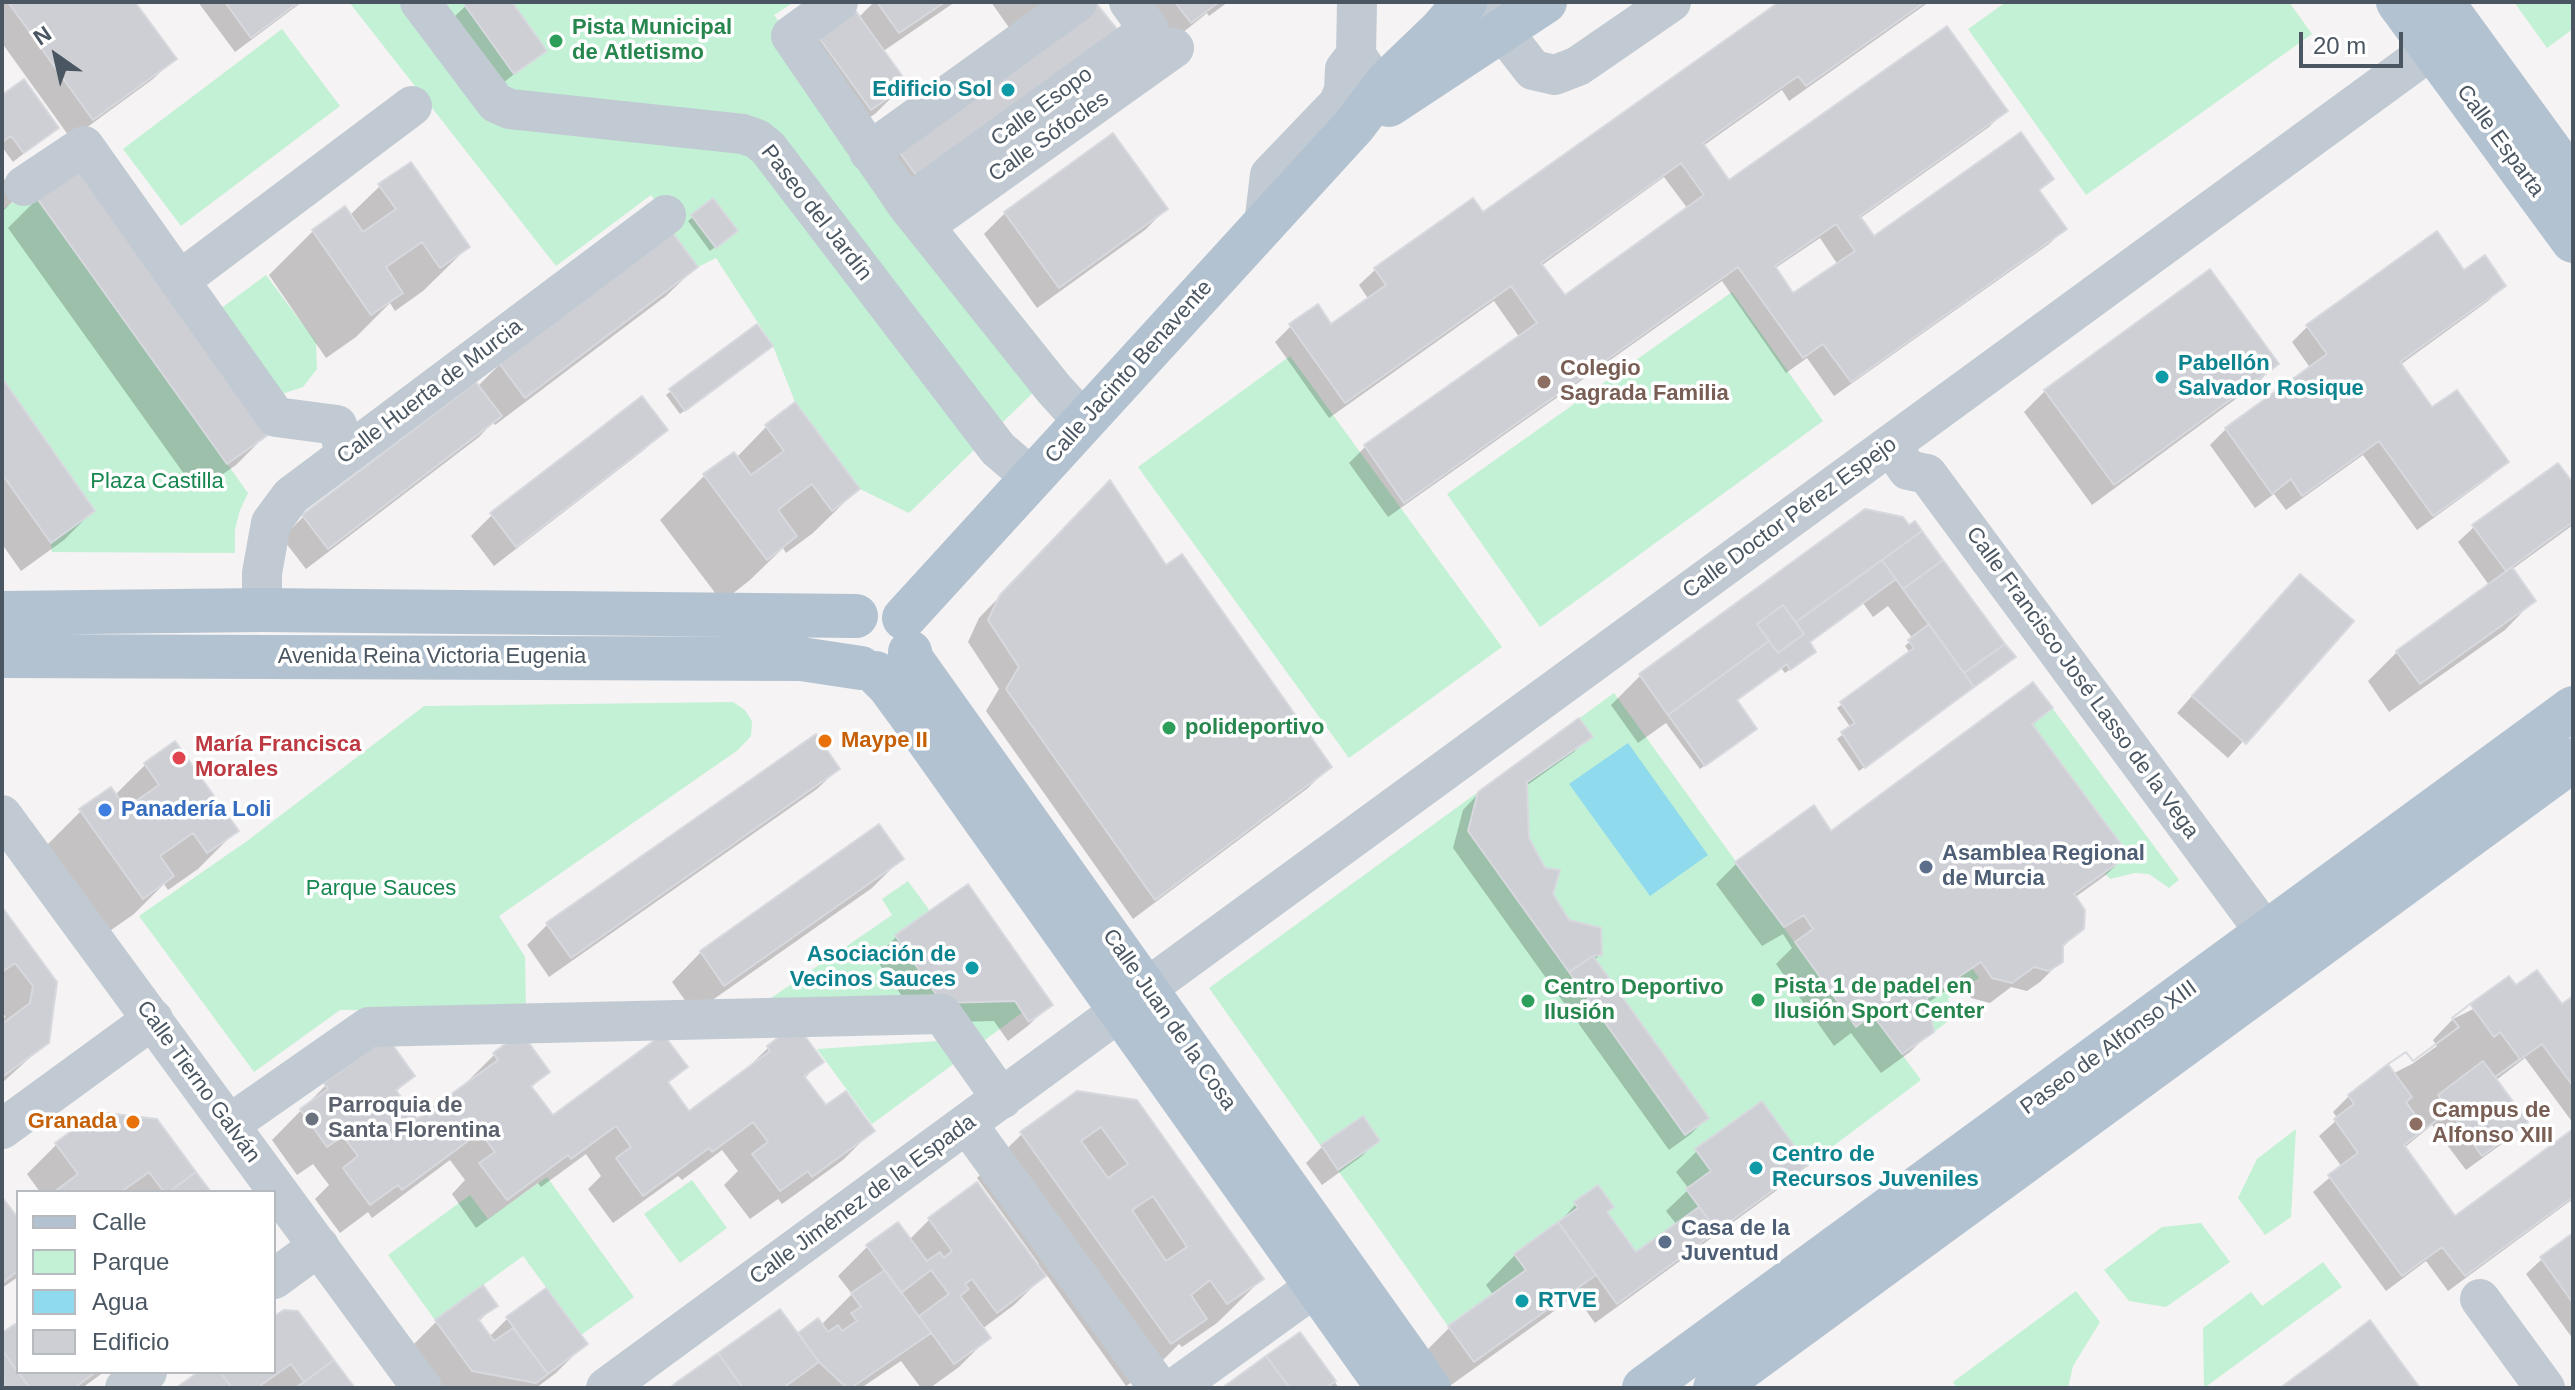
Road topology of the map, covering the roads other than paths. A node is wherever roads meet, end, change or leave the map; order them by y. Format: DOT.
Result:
graph roads {
  1 [pos="420,2"];
  2 [pos="838,2"];
  3 [pos="1077,2"];
  4 [pos="1129,2"];
  5 [pos="1357,2"];
  6 [pos="1465,2"];
  7 [pos="1545,2"];
  8 [pos="1671,2"];
  9 [pos="2398,2"];
  10 [pos="2442,2"];
  11 [pos="1491,16"];
  12 [pos="1172,26"];
  13 [pos="2432,49"];
  14 [pos="1372,67"];
  15 [pos="412,106"];
  16 [pos="1353,127"];
  17 [pos="869,152"];
  18 [pos="2573,182"];
  19 [pos="24,186"];
  20 [pos="666,215"];
  21 [pos="916,215"];
  22 [pos="1264,225"];
  23 [pos="2573,241"];
  24 [pos="179,281"];
  25 [pos="1084,422"];
  26 [pos="1890,445"];
  27 [pos="346,455"];
  28 [pos="1032,478"];
  29 [pos="262,610"];
  30 [pos="2,613"];
  31 [pos="888,653"];
  32 [pos="2,656"];
  33 [pos="801,659"];
  34 [pos="2573,708"];
  35 [pos="911,716"];
  36 [pos="2573,760"];
  37 [pos="2,815"];
  38 [pos="2266,933"];
  39 [pos="1133,1000"];
  40 [pos="153,1019"];
  41 [pos="1002,1099"];
  42 [pos="230,1124"];
  43 [pos="967,1124"];
  44 [pos="2,1129"];
  45 [pos="319,1246"];
  46 [pos="276,1278"];
  47 [pos="1315,1287"];
  48 [pos="2480,1299"];
  49 [pos="144,1374"];
  50 [pos="2573,1379"];
  51 [pos="125,1388"];
  52 [pos="422,1388"];
  53 [pos="606,1388"];
  54 [pos="1159,1388"];
  55 [pos="1175,1388"];
  56 [pos="1388,1388"];
  57 [pos="1429,1388"];
  58 [pos="1644,1388"];
  59 [pos="1715,1388"];
  60 [pos="2545,1388"];
  61 [pos="2561,1388"];
  1 -- 28 [label="street, Paseo del Jardín"];
  2 -- 17 [label="street"];
  3 -- 17 [label="street"];
  4 -- 21 [label="street, Calle Esopo"];
  5 -- 14 [label="street"];
  6 -- 14 [label="main road, Calle Jacinto Benavente"];
  7 -- 11 [label="main road, Calle Jacinto Benavente"];
  8 -- 11 [label="street"];
  9 -- 13 [label="main road, Calle Esparta"];
  10 -- 18 [label="main road, Calle Esparta"];
  11 -- 16 [label="main road, Calle Jacinto Benavente"];
  12 -- 21 [label="street, Calle Sófocles"];
  13 -- 23 [label="main road, Calle Esparta"];
  13 -- 26 [label="street, Calle Doctor Pérez Espejo"];
  14 -- 16 [label="main road, Calle Jacinto Benavente"];
  14 -- 22 [label="street"];
  15 -- 24 [label="street"];
  16 -- 22 [label="main road, Calle Jacinto Benavente"];
  17 -- 21 [label="street"];
  19 -- 24 [label="street"];
  20 -- 27 [label="street, Calle Huerta de Murcia"];
  21 -- 25 [label="street"];
  22 -- 25 [label="main road, Calle Jacinto Benavente"];
  24 -- 27 [label="street"];
  25 -- 28 [label="main road, Calle Jacinto Benavente"];
  26 -- 38 [label="street, Calle Francisco José Lasso de la Vega"];
  26 -- 39 [label="street, Calle Doctor Pérez Espejo"];
  27 -- 29 [label="street, Calle Huerta de Murcia"];
  28 -- 31 [label="main road, Calle Jacinto Benavente"];
  29 -- 30 [label="main road, Avenida Reina Victoria Eugenia"];
  29 -- 31 [label="main road, Avenida Reina Victoria Eugenia"];
  31 -- 33 [label="main road, Avenida Reina Victoria Eugenia"];
  31 -- 35 [label="main road, Calle Juan de la Cosa"];
  31 -- 39 [label="main road, Calle Juan de la Cosa"];
  32 -- 33 [label="main road, Avenida Reina Victoria Eugenia"];
  33 -- 35 [label="main road"];
  34 -- 38 [label="main road, Paseo de Alfonso XIII"];
  35 -- 39 [label="main road, Calle Juan de la Cosa"];
  36 -- 59 [label="main road, Paseo de Alfonso XIII"];
  37 -- 40 [label="street, Calle Tierno Galván"];
  38 -- 58 [label="main road, Paseo de Alfonso XIII"];
  39 -- 41 [label="street, Calle Jiménez de la Espada"];
  39 -- 47 [label="main road, Calle Juan de la Cosa"];
  39 -- 57 [label="main road, Calle Juan de la Cosa"];
  40 -- 42 [label="street, Calle Tierno Galván"];
  40 -- 44 [label="street"];
  41 -- 42 [label="street"];
  41 -- 43 [label="street, Calle Jiménez de la Espada"];
  42 -- 45 [label="street, Calle Tierno Galván"];
  43 -- 53 [label="street, Calle Jiménez de la Espada"];
  43 -- 54 [label="street"];
  45 -- 46 [label="street"];
  45 -- 52 [label="street, Calle Tierno Galván"];
  47 -- 55 [label="street"];
  47 -- 56 [label="main road, Calle Juan de la Cosa"];
  48 -- 60 [label="street"];
  49 -- 51 [label="street"];
  50 -- 61 [label="street"];
}
